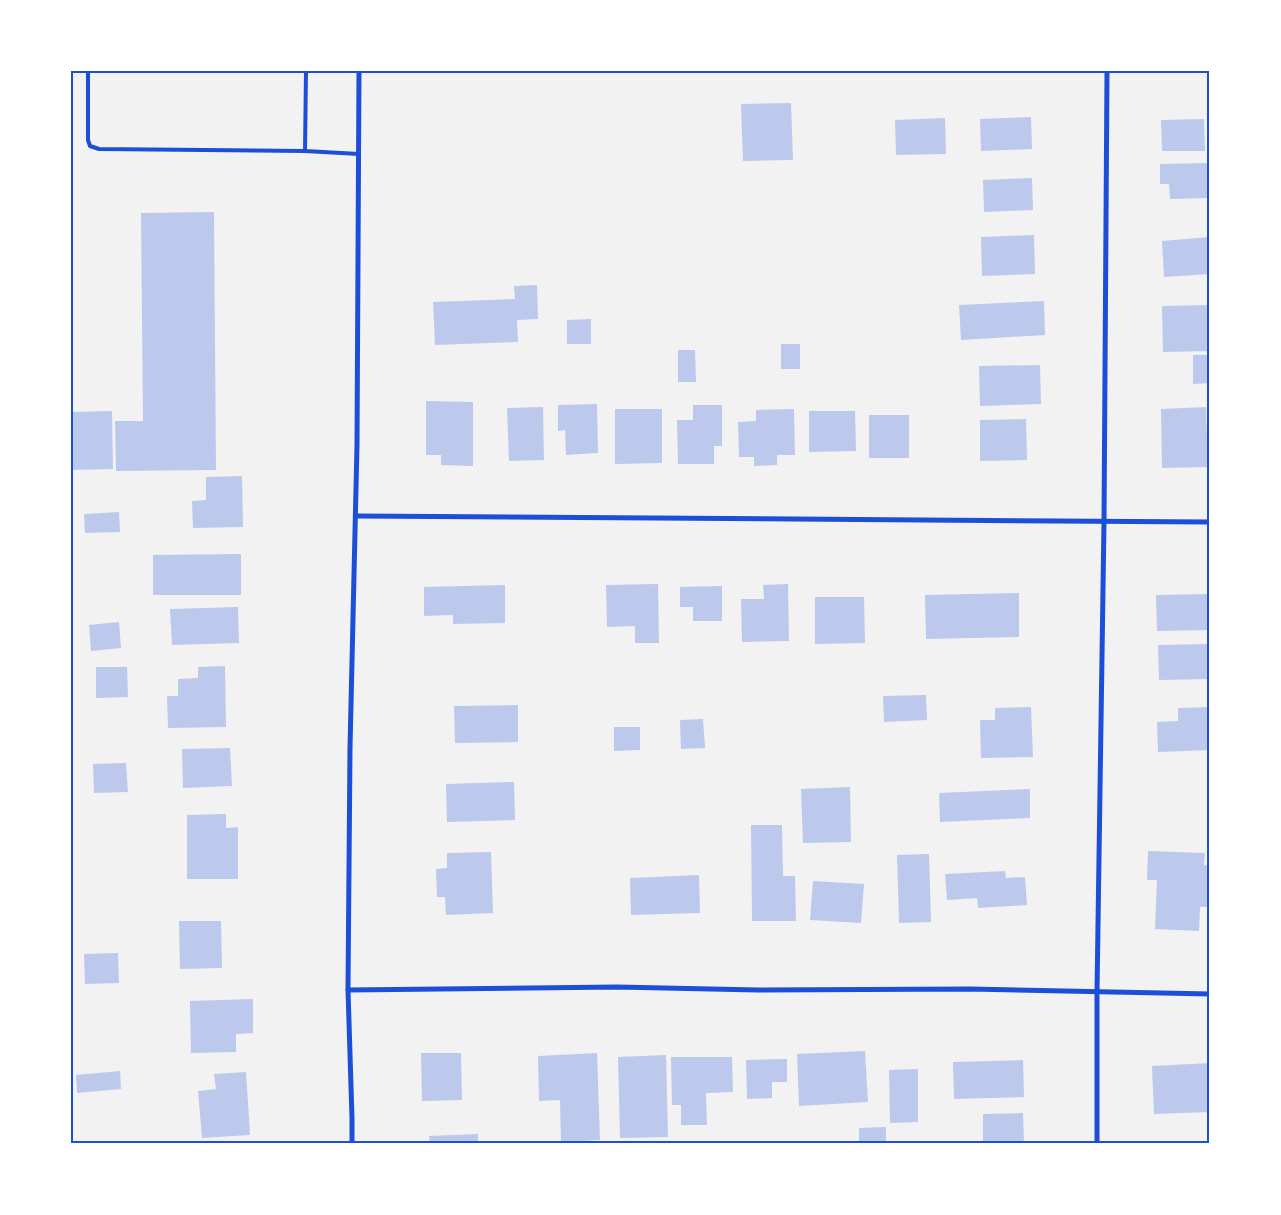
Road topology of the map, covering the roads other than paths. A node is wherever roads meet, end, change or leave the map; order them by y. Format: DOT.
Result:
graph roads {
  1 [pos="88,71"];
  2 [pos="306,71"];
  3 [pos="359,71"];
  4 [pos="1107,71"];
  5 [pos="305,151"];
  6 [pos="359,154"];
  7 [pos="356,516"];
  8 [pos="1104,522"];
  9 [pos="1210,522"];
  10 [pos="348,990"];
  11 [pos="1097,992"];
  12 [pos="1210,994"];
  13 [pos="352,1144"];
  14 [pos="1097,1144"];
  1 -- 5 [label="lane"];
  2 -- 5 [label="lane"];
  3 -- 6 [label="street"];
  4 -- 8 [label="street"];
  5 -- 6 [label="lane"];
  6 -- 7 [label="street"];
  7 -- 8 [label="street"];
  7 -- 10 [label="street"];
  8 -- 9 [label="street"];
  8 -- 11 [label="street"];
  10 -- 11 [label="street"];
  10 -- 13 [label="street"];
  11 -- 12 [label="street"];
  11 -- 14 [label="street"];
}
